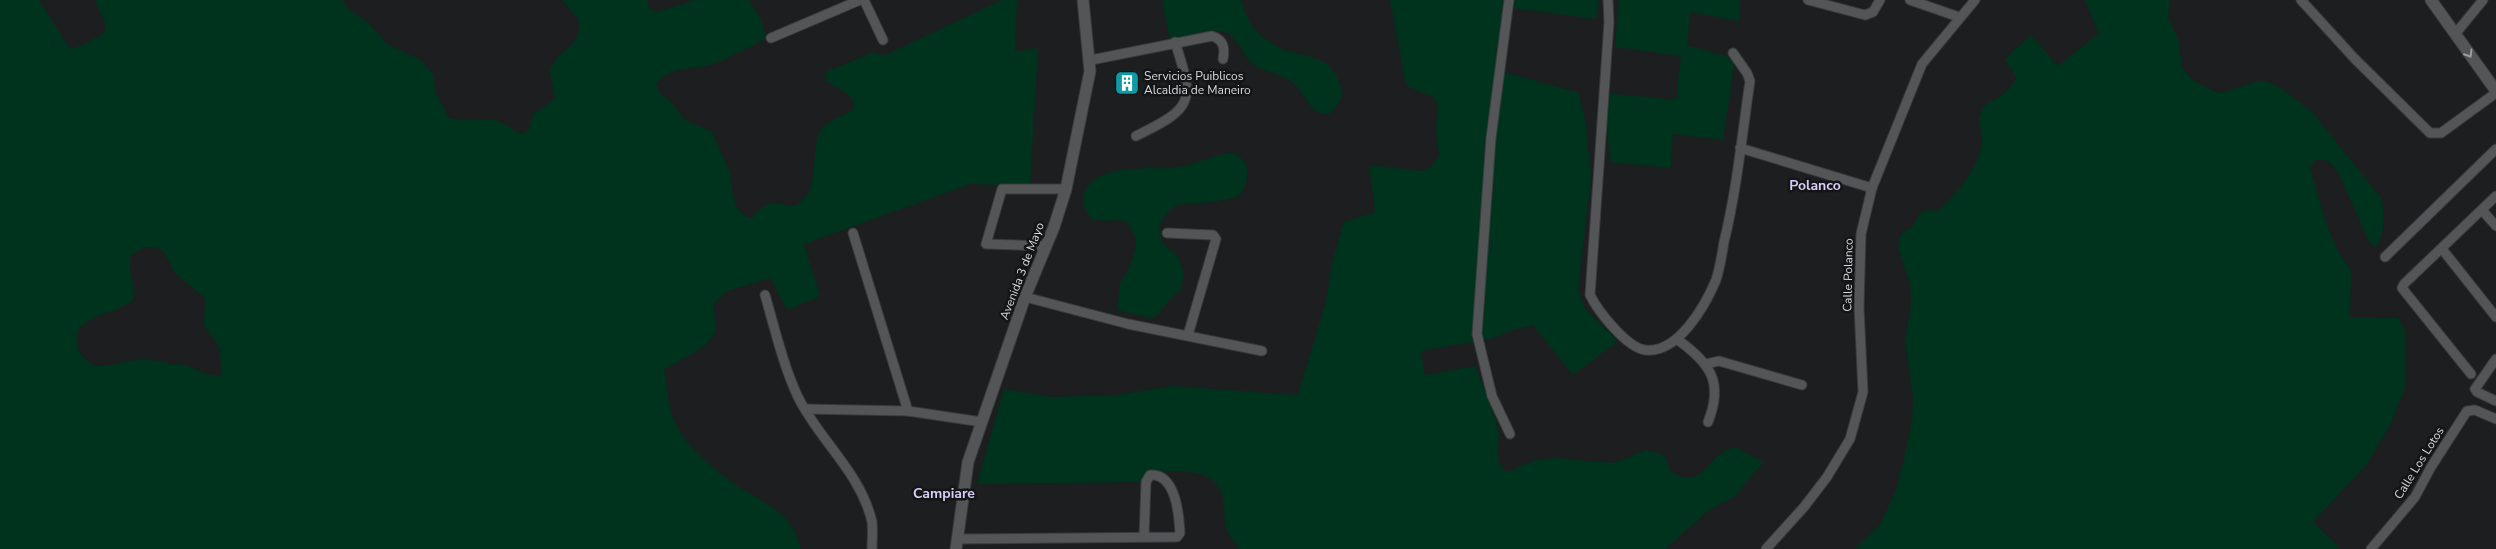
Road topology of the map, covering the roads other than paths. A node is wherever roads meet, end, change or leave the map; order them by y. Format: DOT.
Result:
graph roads {
  1 [pos="862,0"];
  2 [pos="1083,0"];
  3 [pos="1510,0"];
  4 [pos="1608,0"];
  5 [pos="1808,0"];
  6 [pos="1880,0"];
  7 [pos="1910,0"];
  8 [pos="1975,0"];
  9 [pos="2301,0"];
  10 [pos="2431,0"];
  11 [pos="2483,0"];
  12 [pos="1959,17"];
  13 [pos="2456,33"];
  14 [pos="771,38"];
  15 [pos="883,40"];
  16 [pos="1175,42"];
  17 [pos="1732,53"];
  18 [pos="1223,59"];
  19 [pos="1091,60"];
  20 [pos="2496,92"];
  21 [pos="1136,136"];
  22 [pos="1740,148"];
  23 [pos="2496,149"];
  24 [pos="1872,188"];
  25 [pos="1066,189"];
  26 [pos="2496,196"];
  27 [pos="2482,210"];
  28 [pos="2496,226"];
  29 [pos="853,232"];
  30 [pos="1167,233"];
  31 [pos="1046,246"];
  32 [pos="2442,249"];
  33 [pos="2385,257"];
  34 [pos="765,295"];
  35 [pos="1025,297"];
  36 [pos="2496,317"];
  37 [pos="1188,335"];
  38 [pos="1678,340"];
  39 [pos="1262,351"];
  40 [pos="2496,359"];
  41 [pos="1706,364"];
  42 [pos="2470,374"];
  43 [pos="1802,385"];
  44 [pos="2496,401"];
  45 [pos="805,409"];
  46 [pos="908,411"];
  47 [pos="2496,420"];
  48 [pos="982,422"];
  49 [pos="1708,422"];
  50 [pos="1510,434"];
  51 [pos="1144,538"];
  52 [pos="957,544"];
  53 [pos="872,549"];
  54 [pos="1766,549"];
  55 [pos="2371,549"];
  1 -- 14 [label="street"];
  1 -- 15 [label="street"];
  2 -- 19 [label="street, Avenida 3 de Mayo"];
  3 -- 50 [label="street"];
  4 -- 38 [label="street"];
  5 -- 6 [label="street"];
  7 -- 12 [label="street"];
  8 -- 12 [label="street, Calle Polanco"];
  9 -- 20 [label="street"];
  10 -- 13 [label="street"];
  11 -- 13 [label="street"];
  12 -- 24 [label="street, Calle Polanco"];
  13 -- 20 [label="street, one-way"];
  16 -- 18 [label="street"];
  16 -- 19 [label="street"];
  16 -- 21 [label="street"];
  17 -- 22 [label="street"];
  19 -- 25 [label="street, Avenida 3 de Mayo"];
  22 -- 24 [label="street"];
  22 -- 38 [label="street"];
  23 -- 33 [label="street"];
  24 -- 54 [label="street, Calle Polanco"];
  25 -- 31 [label="street, Avenida 3 de Mayo"];
  25 -- 31 [label="street"];
  26 -- 27 [label="street"];
  27 -- 28 [label="street"];
  27 -- 32 [label="street"];
  29 -- 46 [label="street"];
  30 -- 37 [label="street"];
  31 -- 35 [label="street, Avenida 3 de Mayo"];
  32 -- 36 [label="street"];
  32 -- 42 [label="street"];
  34 -- 45 [label="street"];
  35 -- 37 [label="street"];
  35 -- 48 [label="street, Avenida 3 de Mayo"];
  37 -- 39 [label="street"];
  38 -- 41 [label="street"];
  40 -- 44 [label="street"];
  41 -- 43 [label="street"];
  41 -- 49 [label="street"];
  45 -- 46 [label="street"];
  45 -- 53 [label="street"];
  46 -- 48 [label="street"];
  47 -- 55 [label="street, Calle Los Lotos"];
  48 -- 52 [label="street, Avenida 3 de Mayo"];
  51 -- 51 [label="street"];
  51 -- 52 [label="street"];
}
